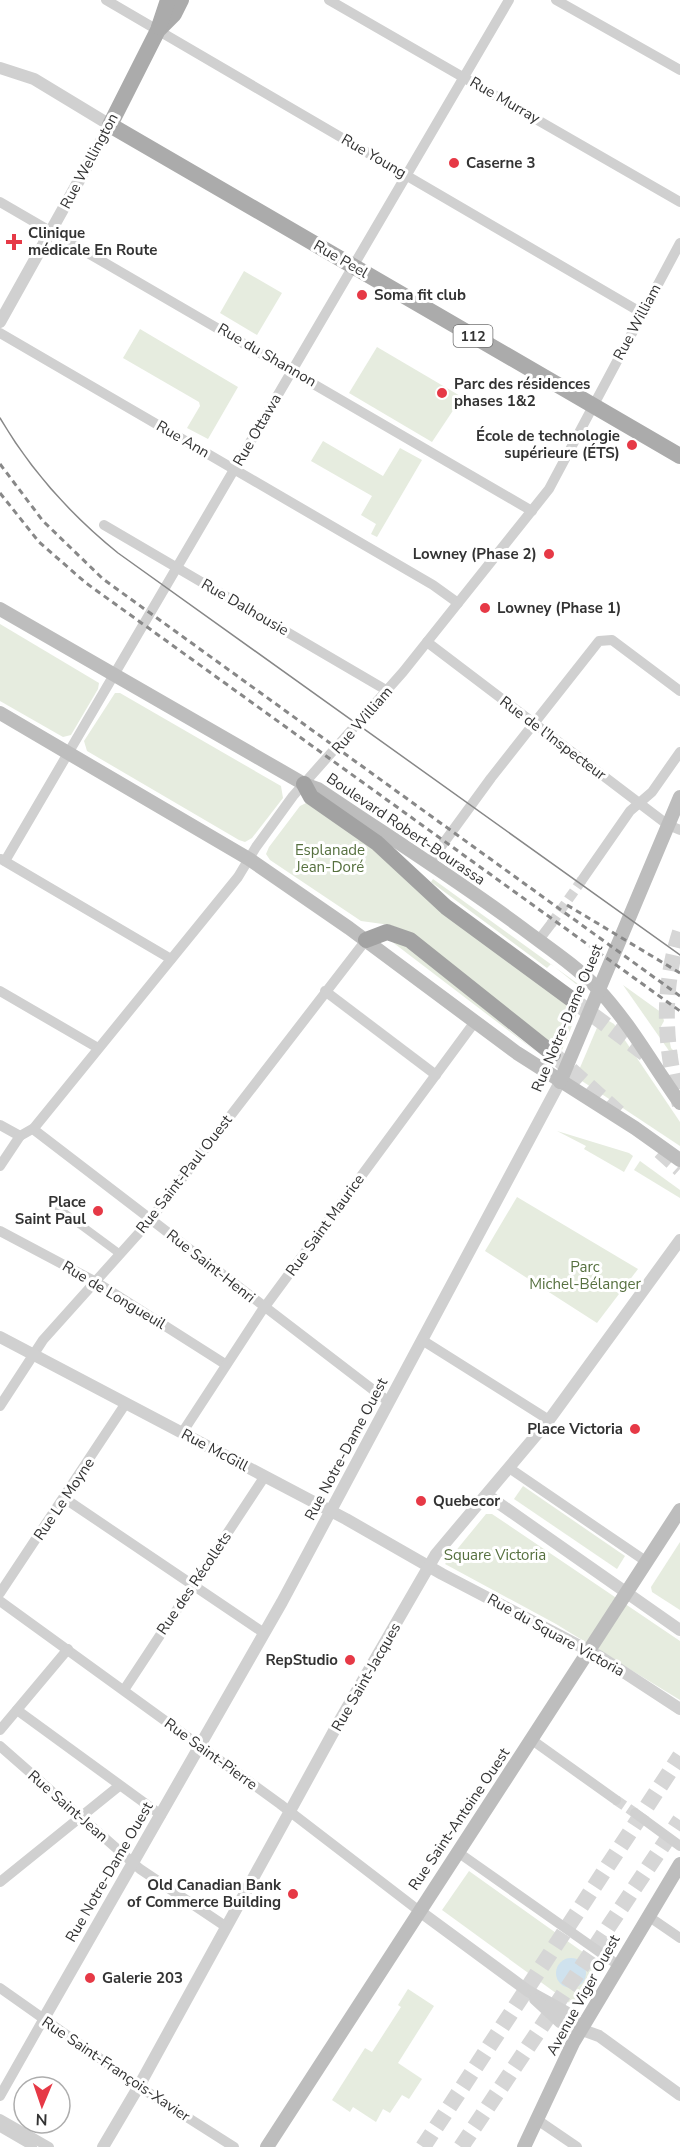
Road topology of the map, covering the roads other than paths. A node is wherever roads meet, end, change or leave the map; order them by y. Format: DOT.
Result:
graph roads {
  1 [pos="106,0"];
  2 [pos="168,0"];
  3 [pos="181,0"];
  4 [pos="329,0"];
  5 [pos="509,0"];
  6 [pos="556,0"];
  7 [pos="158,30"];
  8 [pos="0,68"];
  9 [pos="680,70"];
  10 [pos="465,77"];
  11 [pos="110,125"];
  12 [pos="406,175"];
  13 [pos="0,202"];
  14 [pos="680,202"];
  15 [pos="51,231"];
  16 [pos="680,243"];
  17 [pos="353,266"];
  18 [pos="642,313"];
  19 [pos="0,322"];
  20 [pos="0,333"];
  21 [pos="292,370"];
  22 [pos="593,406"];
  23 [pos="680,456"];
  24 [pos="235,469"];
  25 [pos="532,511"];
  26 [pos="104,525"];
  27 [pos="176,567"];
  28 [pos="458,603"];
  29 [pos="0,609"];
  30 [pos="427,642"];
  31 [pos="114,675"];
  32 [pos="386,690"];
  33 [pos="680,691"];
  34 [pos="0,713"];
  35 [pos="533,723"];
  36 [pos="680,752"];
  37 [pos="68,753"];
  38 [pos="304,784"];
  39 [pos="680,797"];
  40 [pos="639,804"];
  41 [pos="674,827"];
  42 [pos="249,859"];
  43 [pos="2,860"];
  44 [pos="429,863"];
  45 [pos="582,880"];
  46 [pos="551,924"];
  47 [pos="366,940"];
  48 [pos="538,941"];
  49 [pos="171,959"];
  50 [pos="598,989"];
  51 [pos="0,991"];
  52 [pos="325,991"];
  53 [pos="574,1001"];
  54 [pos="474,1023"];
  55 [pos="98,1048"];
  56 [pos="553,1054"];
  57 [pos="436,1075"];
  58 [pos="560,1082"];
  59 [pos="680,1103"];
  60 [pos="0,1125"];
  61 [pos="33,1129"];
  62 [pos="20,1136"];
  63 [pos="680,1160"];
  64 [pos="0,1166"];
  65 [pos="59,1209"];
  66 [pos="150,1219"];
  67 [pos="0,1231"];
  68 [pos="680,1240"];
  69 [pos="120,1254"];
  70 [pos="96,1282"];
  71 [pos="264,1308"];
  72 [pos="0,1337"];
  73 [pos="422,1340"];
  74 [pos="33,1355"];
  75 [pos="225,1364"];
  76 [pos="389,1402"];
  77 [pos="126,1403"];
  78 [pos="0,1406"];
  79 [pos="549,1420"];
  80 [pos="182,1433"];
  81 [pos="509,1468"];
  82 [pos="265,1476"];
  83 [pos="487,1496"];
  84 [pos="64,1498"];
  85 [pos="680,1510"];
  86 [pos="331,1511"];
  87 [pos="647,1562"];
  88 [pos="429,1566"];
  89 [pos="193,1585"];
  90 [pos="0,1593"];
  91 [pos="627,1593"];
  92 [pos="0,1601"];
  93 [pos="680,1629"];
  94 [pos="264,1633"];
  95 [pos="68,1649"];
  96 [pos="588,1651"];
  97 [pos="124,1690"];
  98 [pos="680,1709"];
  99 [pos="17,1710"];
  100 [pos="0,1730"];
  101 [pos="532,1740"];
  102 [pos="0,1746"];
  103 [pos="200,1746"];
  104 [pos="119,1786"];
  105 [pos="616,1800"];
  106 [pos="290,1812"];
  107 [pos="634,1813"];
  108 [pos="161,1815"];
  109 [pos="80,1818"];
  110 [pos="680,1846"];
  111 [pos="459,1853"];
  112 [pos="133,1863"];
  113 [pos="680,1864"];
  114 [pos="0,1882"];
  115 [pos="418,1910"];
  116 [pos="648,1916"];
  117 [pos="225,1926"];
  118 [pos="680,1938"];
  119 [pos="618,1965"];
  120 [pos="0,1988"];
  121 [pos="43,2020"];
  122 [pos="588,2031"];
  123 [pos="139,2086"];
  124 [pos="680,2095"];
  125 [pos="0,2096"];
  126 [pos="0,2119"];
  127 [pos="536,2119"];
  128 [pos="0,2128"];
  129 [pos="33,2147"];
  130 [pos="49,2147"];
  131 [pos="103,2147"];
  132 [pos="234,2147"];
  133 [pos="267,2147"];
  134 [pos="524,2147"];
  135 [pos="577,2147"];
  1 -- 7 [label="street, Rue Young"];
  2 -- 7 [label="main road, Rue Wellington"];
  3 -- 7 [label="main road, Rue Wellington"];
  4 -- 10 [label="street, Rue Murray"];
  5 -- 10 [label="street, Rue Ottawa"];
  6 -- 9 [label="street"];
  7 -- 11 [label="main road, Rue Wellington"];
  7 -- 12 [label="street, Rue Young"];
  8 -- 11 [label="street, Rue Peel"];
  10 -- 12 [label="street, Rue Ottawa"];
  10 -- 14 [label="street, Rue Murray"];
  11 -- 15 [label="street, Rue Wellington"];
  11 -- 17 [label="main road, Rue Peel / 112"];
  12 -- 17 [label="street, Rue Ottawa"];
  12 -- 18 [label="street, Rue Young"];
  13 -- 15 [label="street, Rue du Shannon"];
  15 -- 19 [label="street, Rue Wellington"];
  15 -- 21 [label="street, Rue du Shannon"];
  16 -- 18 [label="street, Rue William"];
  17 -- 21 [label="street, Rue Ottawa"];
  17 -- 22 [label="main road, Rue Peel / 112"];
  18 -- 22 [label="street, Rue William"];
  20 -- 24 [label="street, Rue Ann"];
  21 -- 24 [label="street, Rue Ottawa"];
  21 -- 25 [label="street, Rue du Shannon"];
  22 -- 23 [label="main road, Rue Peel / 112"];
  22 -- 25 [label="street, Rue William"];
  24 -- 27 [label="street, Rue Ottawa"];
  24 -- 28 [label="street, Rue Ann"];
  25 -- 28 [label="street, Rue William"];
  26 -- 27 [label="street, Rue Dalhousie"];
  27 -- 31 [label="street, Rue Ottawa"];
  27 -- 32 [label="street, Rue Dalhousie"];
  28 -- 30 [label="street, Rue William"];
  29 -- 31 [label="main road, Boulevard Robert-Bourassa"];
  30 -- 32 [label="street, Rue William"];
  30 -- 35 [label="street, Rue de l'Inspecteur"];
  31 -- 37 [label="street, Rue Ottawa"];
  31 -- 38 [label="main road, Boulevard Robert-Bourassa"];
  32 -- 38 [label="street, Rue William"];
  33 -- 35 [label="street"];
  34 -- 37 [label="main road"];
  35 -- 40 [label="street, Rue de l'Inspecteur"];
  35 -- 44 [label="street"];
  36 -- 40 [label="street"];
  37 -- 42 [label="main road"];
  37 -- 43 [label="street, Rue Ottawa"];
  38 -- 42 [label="street, Rue William"];
  38 -- 44 [label="main road, Boulevard Robert-Bourassa"];
  38 -- 53 [label="highway"];
  39 -- 41 [label="main road, Rue Notre-Dame Ouest"];
  40 -- 41 [label="street, Rue de l'Inspecteur"];
  40 -- 45 [label="street"];
  41 -- 50 [label="main road, Rue Notre-Dame Ouest"];
  42 -- 47 [label="main road"];
  42 -- 49 [label="street, Rue William"];
  43 -- 49 [label="street"];
  44 -- 48 [label="main road, Boulevard Robert-Bourassa"];
  46 -- 48 [label="street"];
  47 -- 52 [label="street, Rue Saint-Paul Ouest"];
  47 -- 54 [label="main road"];
  47 -- 56 [label="highway"];
  48 -- 50 [label="main road, Boulevard Robert-Bourassa"];
  49 -- 55 [label="street, Rue William"];
  50 -- 58 [label="main road, Rue Notre-Dame Ouest"];
  50 -- 59 [label="main road, Boulevard Robert-Bourassa"];
  51 -- 55 [label="street"];
  52 -- 57 [label="street"];
  52 -- 66 [label="street, Rue Saint-Paul Ouest"];
  54 -- 57 [label="street, Rue Saint Maurice"];
  54 -- 58 [label="main road"];
  55 -- 61 [label="street, Rue William"];
  57 -- 71 [label="street, Rue Saint Maurice"];
  58 -- 63 [label="main road"];
  58 -- 73 [label="street, Rue Notre-Dame Ouest"];
  60 -- 62 [label="street"];
  61 -- 62 [label="street, Rue William"];
  61 -- 66 [label="street, Rue Saint-Henri"];
  62 -- 64 [label="street, Rue William"];
  65 -- 69 [label="street"];
  66 -- 69 [label="street, Rue Saint-Paul Ouest"];
  66 -- 71 [label="street, Rue Saint-Henri"];
  67 -- 70 [label="street, Rue de Longueuil"];
  68 -- 79 [label="street, Rue Saint-Jacques"];
  69 -- 70 [label="street, Rue Saint-Paul Ouest"];
  70 -- 74 [label="street, Rue Saint-Paul Ouest"];
  70 -- 75 [label="street, Rue de Longueuil"];
  71 -- 75 [label="street, Rue Saint Maurice"];
  71 -- 76 [label="street, Rue Saint-Henri"];
  72 -- 74 [label="street, Rue McGill"];
  73 -- 76 [label="street, Rue Notre-Dame Ouest"];
  73 -- 79 [label="street"];
  74 -- 77 [label="street, Rue McGill"];
  74 -- 78 [label="street, Rue Saint-Paul Ouest"];
  75 -- 80 [label="street, Rue Saint Maurice"];
  76 -- 86 [label="street, Rue Notre-Dame Ouest"];
  77 -- 80 [label="street, Rue McGill"];
  77 -- 84 [label="street, Rue Le Moyne"];
  79 -- 81 [label="street, Rue Saint-Jacques"];
  80 -- 82 [label="street, Rue McGill"];
  81 -- 83 [label="street, Rue Saint-Jacques"];
  81 -- 87 [label="street"];
  82 -- 86 [label="street, Rue McGill"];
  82 -- 89 [label="street, Rue des Récollets"];
  83 -- 88 [label="street, Rue Saint-Jacques"];
  83 -- 91 [label="street"];
  84 -- 89 [label="street"];
  84 -- 90 [label="street, Rue Le Moyne"];
  85 -- 87 [label="main road, Rue Saint-Antoine Ouest"];
  86 -- 88 [label="street, Rue McGill"];
  86 -- 94 [label="street, Rue Notre-Dame Ouest"];
  87 -- 91 [label="main road, Rue Saint-Antoine Ouest"];
  88 -- 96 [label="street, Rue du Square Victoria"];
  88 -- 106 [label="street, Rue Saint-Jacques"];
  89 -- 94 [label="street"];
  89 -- 97 [label="street, Rue des Récollets"];
  91 -- 93 [label="street"];
  91 -- 96 [label="main road, Rue Saint-Antoine Ouest"];
  92 -- 95 [label="street, Rue Saint-Pierre"];
  94 -- 103 [label="street, Rue Notre-Dame Ouest"];
  95 -- 97 [label="street, Rue Saint-Pierre"];
  95 -- 99 [label="street"];
  96 -- 98 [label="street, Rue du Square Victoria"];
  96 -- 101 [label="main road, Rue Saint-Antoine Ouest"];
  97 -- 103 [label="street, Rue Saint-Pierre"];
  99 -- 100 [label="street"];
  99 -- 104 [label="street"];
  101 -- 105 [label="street"];
  101 -- 111 [label="main road, Rue Saint-Antoine Ouest"];
  102 -- 109 [label="street, Rue Saint-Jean"];
  103 -- 106 [label="street, Rue Saint-Pierre"];
  103 -- 108 [label="street, Rue Notre-Dame Ouest"];
  104 -- 108 [label="street"];
  104 -- 109 [label="street"];
  106 -- 115 [label="street, Rue Saint-Pierre"];
  106 -- 117 [label="street, Rue Saint-Jacques"];
  107 -- 110 [label="street"];
  108 -- 112 [label="street, Rue Notre-Dame Ouest"];
  109 -- 112 [label="street, Rue Saint-Jean"];
  109 -- 114 [label="street"];
  111 -- 115 [label="main road, Rue Saint-Antoine Ouest"];
  111 -- 119 [label="street"];
  112 -- 117 [label="street, Rue Saint-Jean"];
  112 -- 121 [label="street, Rue Notre-Dame Ouest"];
  113 -- 116 [label="main road, Avenue Viger Ouest"];
  115 -- 122 [label="street"];
  115 -- 133 [label="main road, Rue Saint-Antoine Ouest"];
  116 -- 118 [label="street"];
  116 -- 119 [label="main road, Avenue Viger Ouest"];
  117 -- 123 [label="street, Rue Saint-Jacques"];
  119 -- 122 [label="main road, Avenue Viger Ouest"];
  120 -- 121 [label="street, Rue Saint-François-Xavier"];
  121 -- 123 [label="street, Rue Saint-François-Xavier"];
  121 -- 125 [label="street, Rue Notre-Dame Ouest"];
  122 -- 124 [label="street"];
  122 -- 127 [label="main road, Avenue Viger Ouest"];
  123 -- 131 [label="street, Rue Saint-Jacques"];
  123 -- 132 [label="street, Rue Saint-François-Xavier"];
  126 -- 130 [label="street"];
  127 -- 134 [label="main road, Avenue Viger Ouest"];
  127 -- 135 [label="street"];
  128 -- 129 [label="street"];
}
